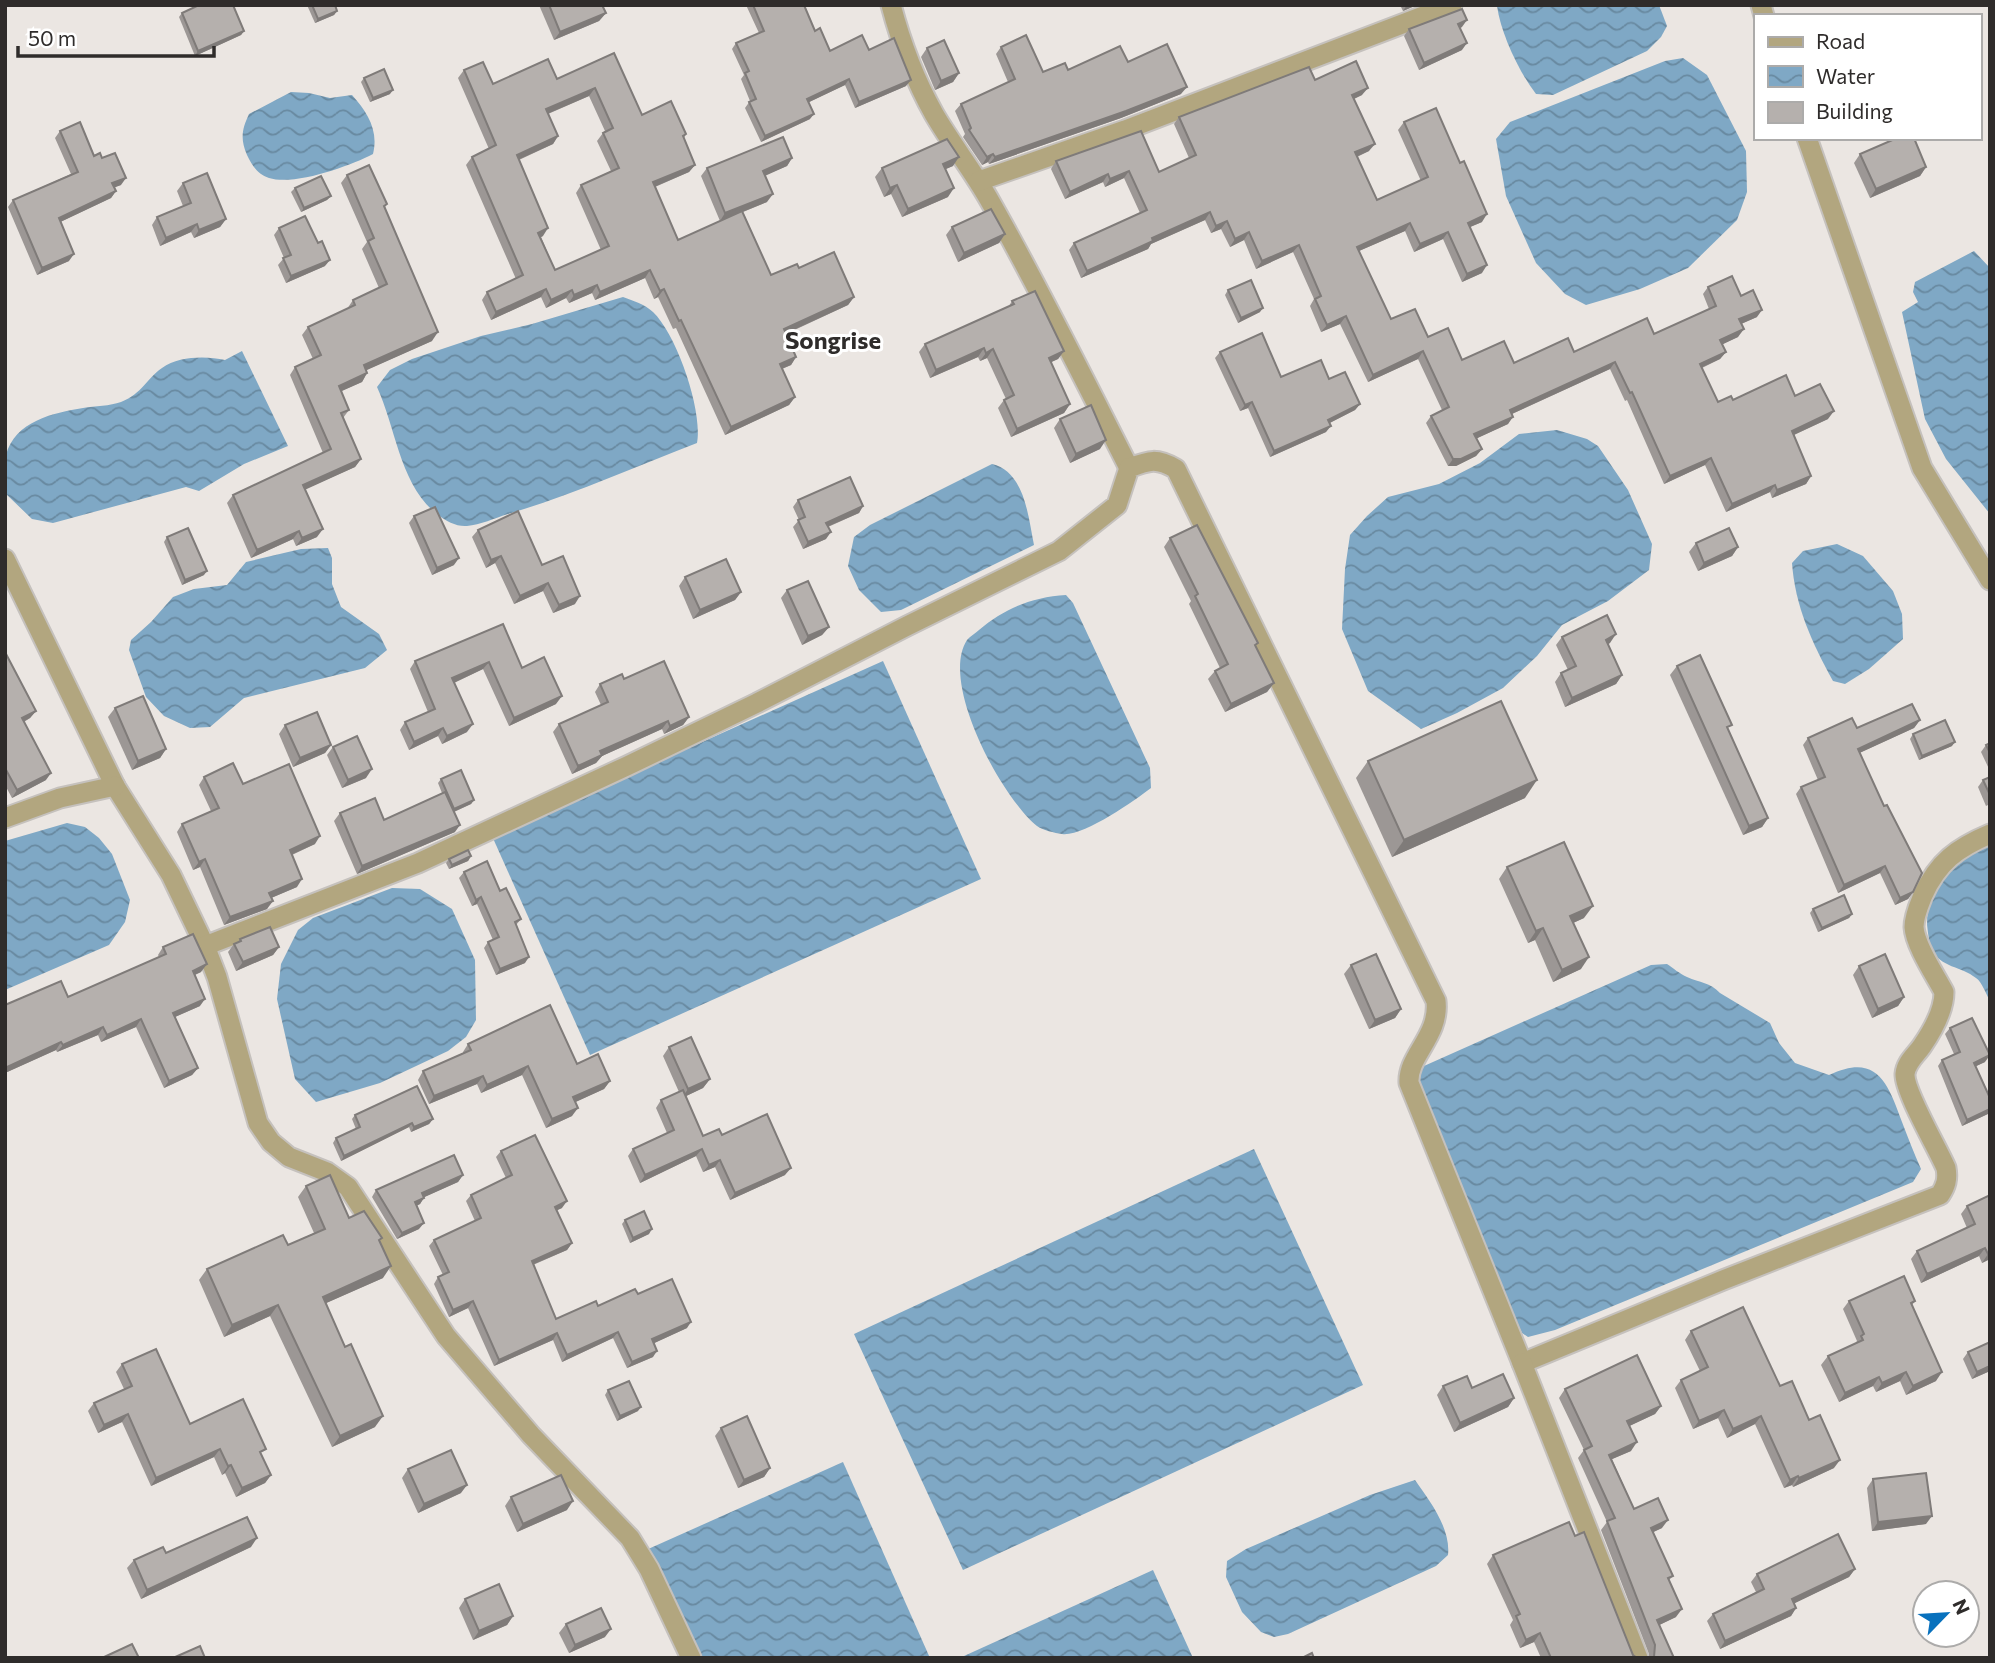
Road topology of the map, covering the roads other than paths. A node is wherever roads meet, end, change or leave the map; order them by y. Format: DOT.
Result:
graph roads {
  1 [pos="891,5"];
  2 [pos="1452,5"];
  3 [pos="1808,140"];
  4 [pos="979,181"];
  5 [pos="1129,468"];
  6 [pos="5,559"];
  7 [pos="1990,580"];
  8 [pos="115,786"];
  9 [pos="5,818"];
  10 [pos="1990,834"];
  11 [pos="205,946"];
  12 [pos="1522,1363"];
  13 [pos="691,1658"];
  14 [pos="1638,1658"];
  1 -- 4 [label="street"];
  2 -- 4 [label="street"];
  3 -- 7 [label="street"];
  4 -- 5 [label="street"];
  5 -- 11 [label="street"];
  5 -- 12 [label="street"];
  6 -- 8 [label="street"];
  8 -- 9 [label="street"];
  8 -- 11 [label="street"];
  10 -- 12 [label="street"];
  11 -- 13 [label="street"];
  12 -- 14 [label="street"];
}
